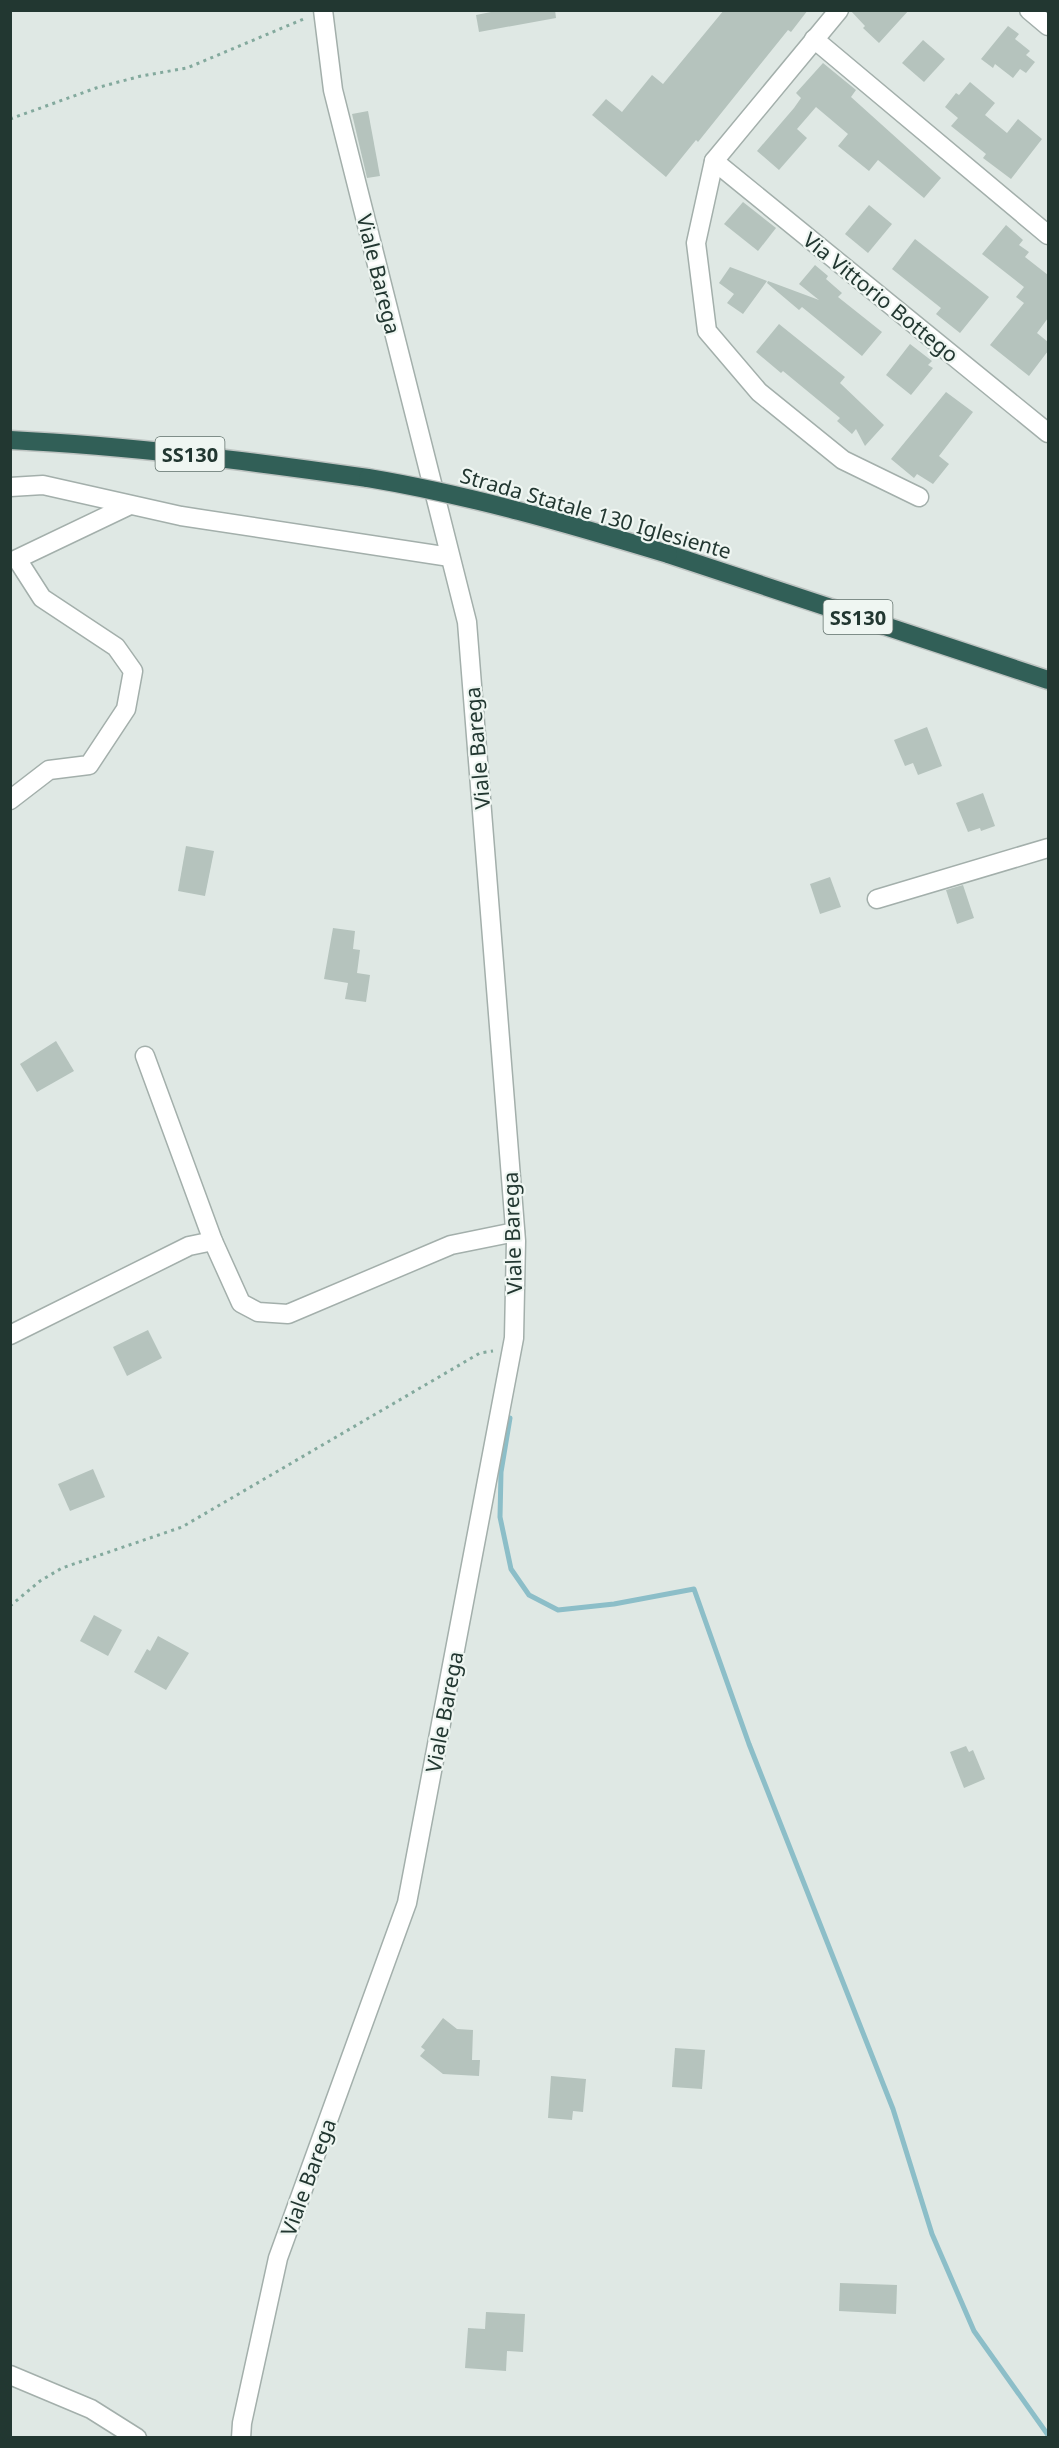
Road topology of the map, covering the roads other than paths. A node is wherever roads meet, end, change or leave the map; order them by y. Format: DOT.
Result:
graph roads {
  1 [pos="839,10"];
  2 [pos="1029,10"];
  3 [pos="318,13"];
  4 [pos="1048,26"];
  5 [pos="814,39"];
  6 [pos="714,161"];
  7 [pos="1048,235"];
  8 [pos="1048,433"];
  9 [pos="10,440"];
  10 [pos="10,487"];
  11 [pos="919,497"];
  12 [pos="128,506"];
  13 [pos="450,557"];
  14 [pos="1048,680"];
  15 [pos="10,800"];
  16 [pos="1048,848"];
  17 [pos="877,899"];
  18 [pos="145,1056"];
  19 [pos="515,1232"];
  20 [pos="213,1242"];
  21 [pos="10,1335"];
  22 [pos="10,2375"];
  23 [pos="137,2438"];
  24 [pos="241,2438"];
  1 -- 5 [label="street"];
  2 -- 4 [label="street"];
  3 -- 13 [label="street, Viale Barega"];
  5 -- 6 [label="street"];
  5 -- 7 [label="street"];
  6 -- 8 [label="street, Via Vittorio Bottego"];
  6 -- 11 [label="street"];
  9 -- 14 [label="highway, Strada Statale 130 Iglesiente / SS130, bridge"];
  10 -- 12 [label="street"];
  12 -- 13 [label="street"];
  12 -- 15 [label="street"];
  13 -- 19 [label="street, Viale Barega"];
  16 -- 17 [label="street"];
  18 -- 20 [label="street"];
  19 -- 20 [label="street"];
  19 -- 24 [label="street, Viale Barega"];
  20 -- 21 [label="street"];
  22 -- 23 [label="street"];
}
